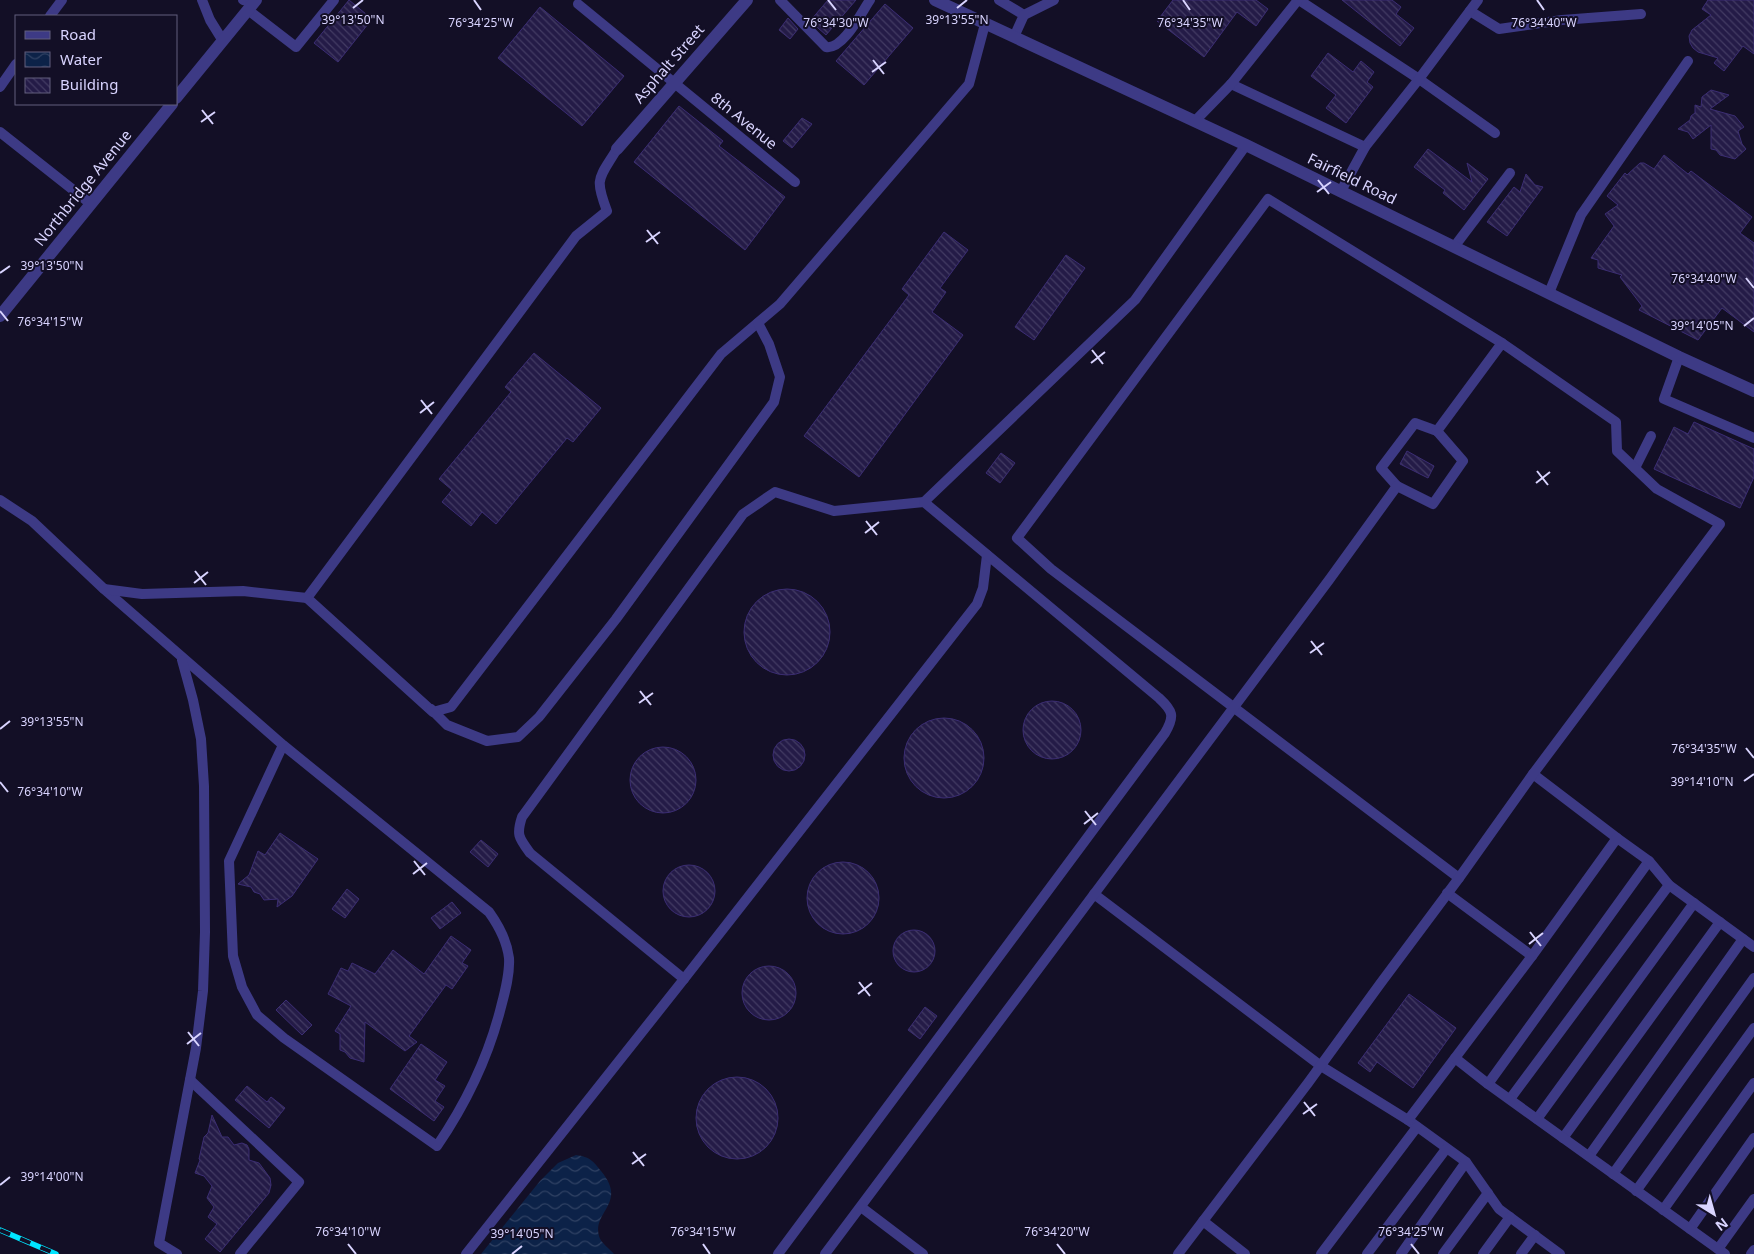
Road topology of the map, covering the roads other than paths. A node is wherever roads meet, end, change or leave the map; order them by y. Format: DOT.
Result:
graph roads {
  1 [pos="62,0"];
  2 [pos="202,0"];
  3 [pos="334,0"];
  4 [pos="747,0"];
  5 [pos="780,0"];
  6 [pos="870,0"];
  7 [pos="935,0"];
  8 [pos="998,0"];
  9 [pos="1054,0"];
  10 [pos="1299,0"];
  11 [pos="1478,0"];
  12 [pos="250,3"];
  13 [pos="578,4"];
  14 [pos="791,4"];
  15 [pos="1470,11"];
  16 [pos="1641,14"];
  17 [pos="51,15"];
  18 [pos="1024,15"];
  19 [pos="985,24"];
  20 [pos="1014,37"];
  21 [pos="223,41"];
  22 [pos="1688,61"];
  23 [pos="15,65"];
  24 [pos="1419,79"];
  25 [pos="674,83"];
  26 [pos="1230,84"];
  27 [pos="0,87"];
  28 [pos="178,96"];
  29 [pos="171,105"];
  30 [pos="1195,121"];
  31 [pos="0,132"];
  32 [pos="1494,133"];
  33 [pos="1246,145"];
  34 [pos="1364,147"];
  35 [pos="617,150"];
  36 [pos="1510,173"];
  37 [pos="795,182"];
  38 [pos="1340,191"];
  39 [pos="91,204"];
  40 [pos="1454,247"];
  41 [pos="1549,293"];
  42 [pos="0,315"];
  43 [pos="758,322"];
  44 [pos="1502,343"];
  45 [pos="1680,357"];
  46 [pos="1754,391"];
  47 [pos="1437,431"];
  48 [pos="1651,436"];
  49 [pos="1754,438"];
  50 [pos="1634,468"];
  51 [pos="1397,486"];
  52 [pos="0,500"];
  53 [pos="924,502"];
  54 [pos="987,555"];
  55 [pos="104,589"];
  56 [pos="307,598"];
  57 [pos="181,659"];
  58 [pos="430,708"];
  59 [pos="1233,708"];
  60 [pos="283,745"];
  61 [pos="1533,774"];
  62 [pos="1617,838"];
  63 [pos="1649,861"];
  64 [pos="1459,878"];
  65 [pos="1668,885"];
  66 [pos="1447,893"];
  67 [pos="1094,894"];
  68 [pos="1694,903"];
  69 [pos="1720,922"];
  70 [pos="1743,939"];
  71 [pos="1754,947"];
  72 [pos="1532,956"];
  73 [pos="1754,978"];
  74 [pos="684,979"];
  75 [pos="1754,1028"];
  76 [pos="1455,1058"];
  77 [pos="1321,1066"];
  78 [pos="190,1080"];
  79 [pos="1754,1083"];
  80 [pos="1488,1084"];
  81 [pos="1510,1100"];
  82 [pos="1537,1119"];
  83 [pos="1408,1120"];
  84 [pos="1417,1127"];
  85 [pos="1563,1138"];
  86 [pos="1754,1138"];
  87 [pos="1446,1149"];
  88 [pos="1589,1156"];
  89 [pos="1466,1162"];
  90 [pos="1613,1174"];
  91 [pos="1636,1191"];
  92 [pos="1488,1193"];
  93 [pos="1754,1199"];
  94 [pos="861,1207"];
  95 [pos="1663,1210"];
  96 [pos="1510,1217"];
  97 [pos="1203,1221"];
  98 [pos="1690,1229"];
  99 [pos="1535,1235"];
  100 [pos="1754,1250"];
  101 [pos="1721,1252"];
  102 [pos="177,1254"];
  103 [pos="240,1254"];
  104 [pos="466,1254"];
  105 [pos="778,1254"];
  106 [pos="825,1254"];
  107 [pos="923,1254"];
  108 [pos="1178,1254"];
  109 [pos="1246,1254"];
  110 [pos="1320,1254"];
  111 [pos="1368,1254"];
  112 [pos="1401,1254"];
  113 [pos="1443,1254"];
  114 [pos="1482,1254"];
  115 [pos="1521,1254"];
  116 [pos="1559,1254"];
  117 [pos="1751,1254"];
  1 -- 17 [label="lane"];
  2 -- 21 [label="lane"];
  3 -- 12 [label="lane"];
  4 -- 25 [label="street, Asphalt Street"];
  5 -- 14 [label="lane"];
  6 -- 14 [label="lane"];
  7 -- 19 [label="street, Fairfield Road"];
  8 -- 18 [label="lane"];
  9 -- 18 [label="lane"];
  10 -- 24 [label="lane"];
  10 -- 26 [label="lane"];
  11 -- 15 [label="lane"];
  12 -- 21 [label="street"];
  13 -- 25 [label="lane, 8th Avenue"];
  15 -- 16 [label="lane"];
  15 -- 24 [label="lane"];
  18 -- 20 [label="lane"];
  19 -- 20 [label="street, Fairfield Road"];
  19 -- 43 [label="lane"];
  20 -- 30 [label="street, Fairfield Road"];
  21 -- 28 [label="street"];
  22 -- 41 [label="lane"];
  23 -- 27 [label="lane"];
  24 -- 32 [label="lane"];
  24 -- 34 [label="lane"];
  25 -- 35 [label="street, Asphalt Street"];
  25 -- 37 [label="lane, 8th Avenue"];
  26 -- 30 [label="lane"];
  26 -- 34 [label="lane"];
  29 -- 39 [label="street, Northbridge Avenue"];
  30 -- 33 [label="street, Fairfield Road"];
  31 -- 39 [label="lane"];
  33 -- 38 [label="street, Fairfield Road"];
  33 -- 53 [label="lane"];
  34 -- 38 [label="lane"];
  35 -- 56 [label="lane"];
  36 -- 40 [label="lane"];
  38 -- 40 [label="street, Fairfield Road"];
  39 -- 42 [label="street, Northbridge Avenue"];
  40 -- 41 [label="street, Fairfield Road"];
  41 -- 45 [label="street, Fairfield Road"];
  43 -- 58 [label="lane"];
  43 -- 58 [label="lane"];
  44 -- 47 [label="lane"];
  44 -- 50 [label="lane"];
  44 -- 59 [label="lane"];
  45 -- 46 [label="street, Fairfield Road"];
  45 -- 49 [label="lane"];
  47 -- 51 [label="lane"];
  47 -- 51 [label="lane"];
  48 -- 50 [label="lane"];
  50 -- 61 [label="lane"];
  51 -- 59 [label="lane"];
  52 -- 55 [label="lane"];
  53 -- 54 [label="lane"];
  53 -- 74 [label="lane"];
  54 -- 74 [label="lane"];
  54 -- 105 [label="lane"];
  55 -- 56 [label="lane"];
  55 -- 57 [label="lane"];
  56 -- 58 [label="lane"];
  57 -- 60 [label="lane"];
  57 -- 78 [label="lane"];
  59 -- 64 [label="lane"];
  59 -- 67 [label="lane"];
  60 -- 60 [label="lane"];
  61 -- 62 [label="lane"];
  61 -- 64 [label="lane"];
  62 -- 63 [label="lane"];
  62 -- 72 [label="lane"];
  63 -- 65 [label="lane"];
  63 -- 80 [label="lane"];
  64 -- 66 [label="lane"];
  65 -- 68 [label="lane"];
  65 -- 81 [label="lane"];
  66 -- 72 [label="lane"];
  66 -- 77 [label="lane"];
  67 -- 77 [label="lane"];
  67 -- 94 [label="lane"];
  68 -- 69 [label="lane"];
  68 -- 82 [label="lane"];
  69 -- 70 [label="lane"];
  69 -- 85 [label="lane"];
  70 -- 71 [label="lane"];
  70 -- 88 [label="lane"];
  72 -- 76 [label="lane"];
  73 -- 90 [label="lane"];
  74 -- 104 [label="lane"];
  75 -- 91 [label="lane"];
  76 -- 80 [label="lane"];
  76 -- 83 [label="lane"];
  77 -- 83 [label="lane"];
  77 -- 97 [label="lane"];
  78 -- 102 [label="lane"];
  78 -- 103 [label="lane"];
  79 -- 95 [label="lane"];
  80 -- 81 [label="lane"];
  81 -- 82 [label="lane"];
  82 -- 85 [label="lane"];
  83 -- 84 [label="lane"];
  84 -- 87 [label="lane"];
  84 -- 110 [label="lane"];
  85 -- 88 [label="lane"];
  86 -- 98 [label="lane"];
  87 -- 89 [label="lane"];
  87 -- 111 [label="lane"];
  88 -- 90 [label="lane"];
  89 -- 92 [label="lane"];
  89 -- 112 [label="lane"];
  90 -- 91 [label="lane"];
  91 -- 95 [label="lane"];
  92 -- 96 [label="lane"];
  92 -- 113 [label="lane"];
  93 -- 101 [label="lane"];
  94 -- 106 [label="lane"];
  94 -- 107 [label="lane"];
  95 -- 98 [label="lane"];
  96 -- 99 [label="lane"];
  96 -- 114 [label="lane"];
  97 -- 108 [label="lane"];
  97 -- 109 [label="lane"];
  98 -- 101 [label="lane"];
  99 -- 115 [label="lane"];
  99 -- 116 [label="lane"];
  100 -- 117 [label="lane"];
}
